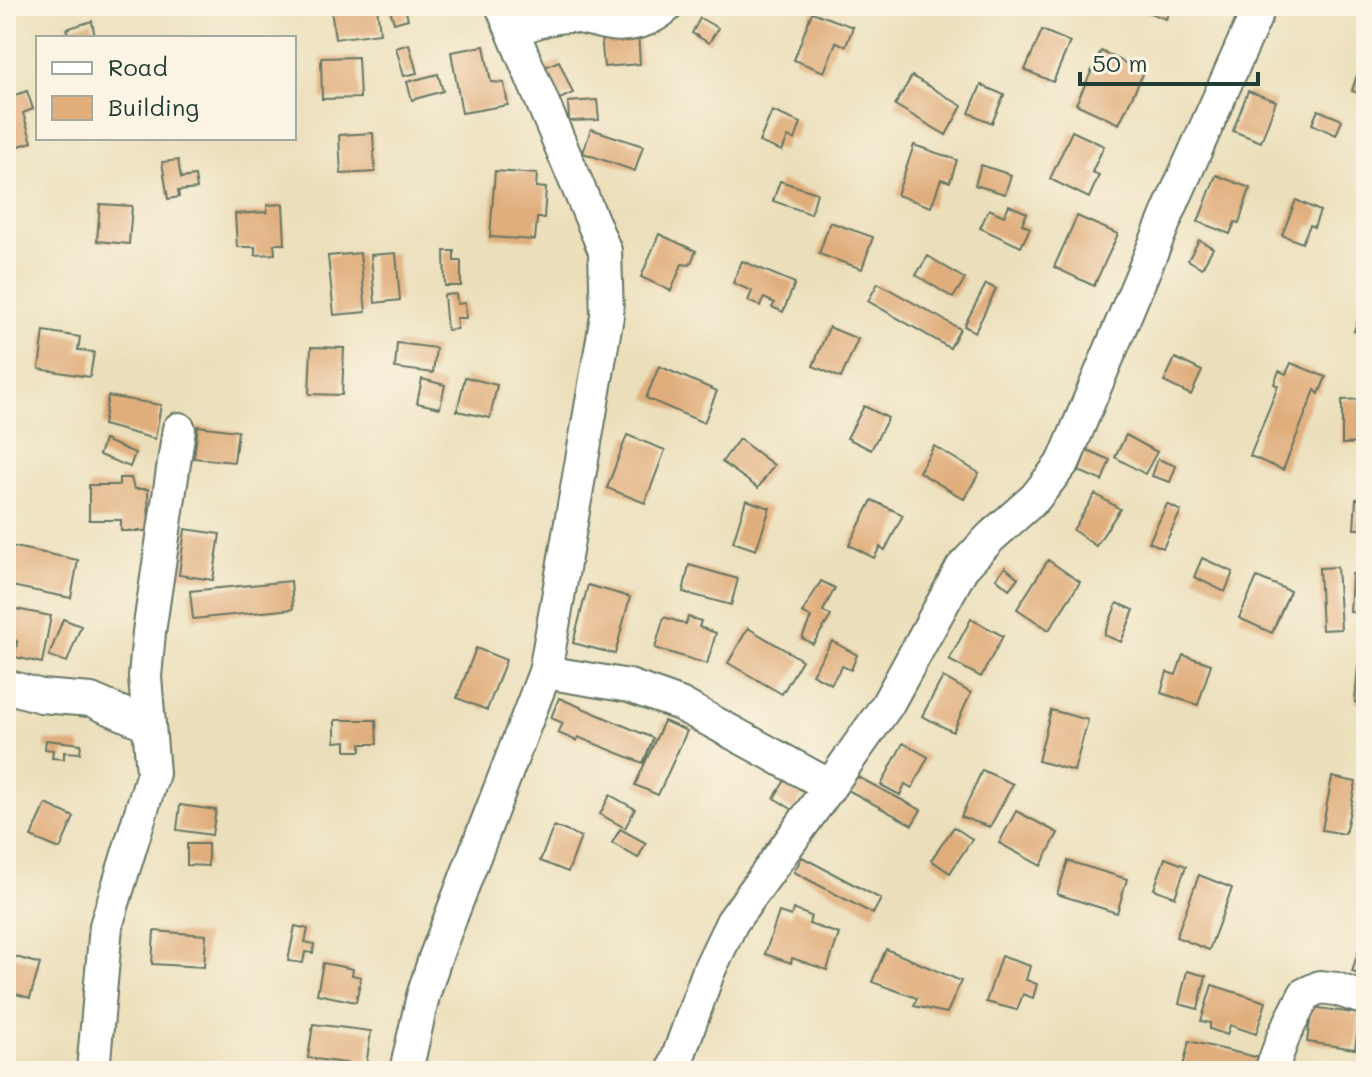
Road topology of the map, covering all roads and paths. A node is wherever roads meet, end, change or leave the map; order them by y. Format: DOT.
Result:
graph roads {
  1 [pos="667,6"];
  2 [pos="1260,6"];
  3 [pos="507,18"];
  4 [pos="179,429"];
  5 [pos="545,672"];
  6 [pos="6,686"];
  7 [pos="149,725"];
  8 [pos="830,786"];
  9 [pos="1366,999"];
  10 [pos="93,1071"];
  11 [pos="406,1071"];
  12 [pos="673,1071"];
  13 [pos="1271,1071"];
  1 -- 3 [label="street"];
  2 -- 8 [label="street"];
  3 -- 5 [label="street"];
  4 -- 7 [label="street"];
  5 -- 8 [label="street"];
  5 -- 11 [label="street"];
  6 -- 7 [label="street"];
  7 -- 10 [label="street"];
  8 -- 12 [label="street"];
  9 -- 13 [label="street"];
}
